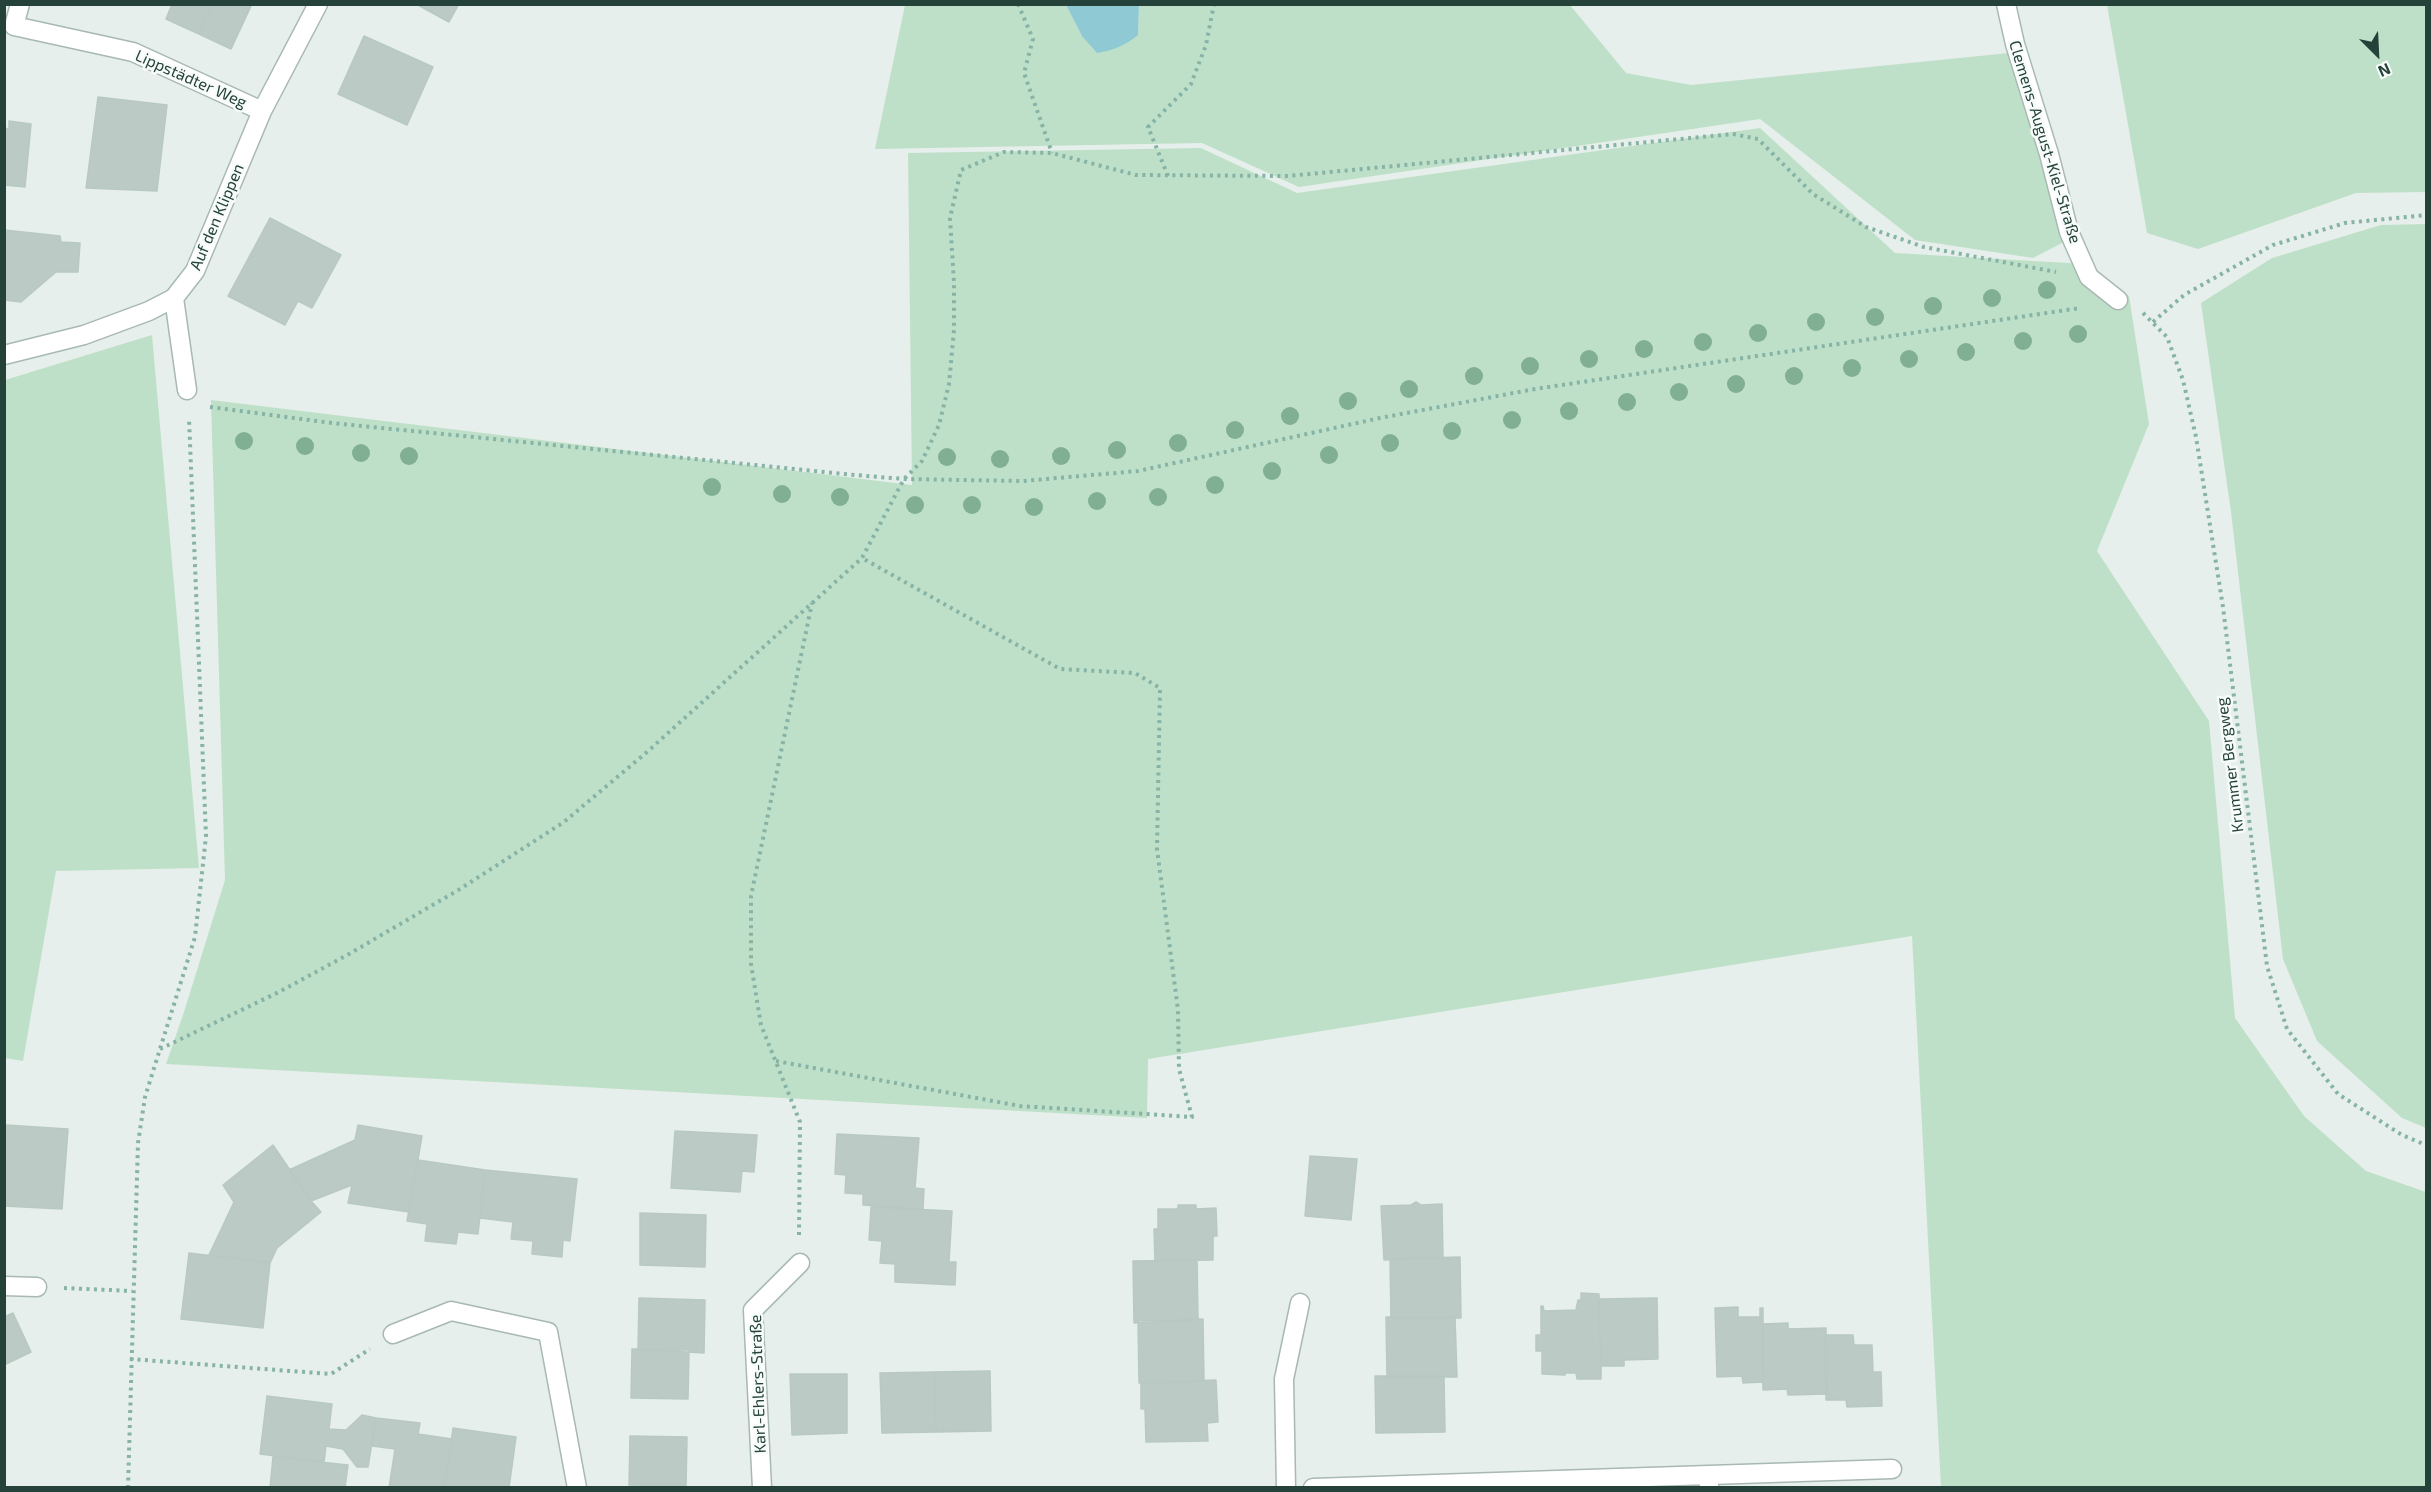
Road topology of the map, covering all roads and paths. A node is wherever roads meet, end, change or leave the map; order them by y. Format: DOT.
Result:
graph roads {
  1 [pos="20,4"];
  2 [pos="318,4"];
  3 [pos="1018,4"];
  4 [pos="1214,4"];
  5 [pos="2006,4"];
  6 [pos="9,25"];
  7 [pos="262,111"];
  8 [pos="1052,153"];
  9 [pos="1168,176"];
  10 [pos="2427,215"];
  11 [pos="2089,277"];
  12 [pos="174,298"];
  13 [pos="2118,300"];
  14 [pos="4,355"];
  15 [pos="187,390"];
  16 [pos="207,407"];
  17 [pos="189,413"];
  18 [pos="904,478"];
  19 [pos="862,558"];
  20 [pos="812,602"];
  21 [pos="160,1048"];
  22 [pos="776,1061"];
  23 [pos="2427,1144"];
  24 [pos="799,1218"];
  25 [pos="800,1263"];
  26 [pos="4,1286"];
  27 [pos="37,1287"];
  28 [pos="132,1291"];
  29 [pos="1300,1303"];
  30 [pos="393,1334"];
  31 [pos="130,1359"];
  32 [pos="1892,1469"];
  33 [pos="1709,1481"];
  34 [pos="128,1488"];
  35 [pos="577,1488"];
  36 [pos="762,1488"];
  37 [pos="1286,1488"];
  38 [pos="1313,1488"];
  1 -- 6 [label="street, Lippstädter Weg"];
  2 -- 7 [label="street, Auf den Klippen"];
  3 -- 8 [label="path"];
  4 -- 9 [label="path"];
  5 -- 11 [label="street, Clemens-August-Kiel-Straße"];
  6 -- 7 [label="street, Lippstädter Weg"];
  7 -- 12 [label="street, Auf den Klippen"];
  8 -- 9 [label="path"];
  8 -- 18 [label="path"];
  9 -- 11 [label="path"];
  10 -- 23 [label="path, Krummer Bergweg"];
  11 -- 13 [label="street, Clemens-August-Kiel-Straße"];
  12 -- 14 [label="street, Auf den Klippen"];
  12 -- 15 [label="street"];
  13 -- 18 [label="path"];
  16 -- 18 [label="path"];
  17 -- 21 [label="path"];
  18 -- 19 [label="path"];
  19 -- 20 [label="path"];
  19 -- 22 [label="path"];
  20 -- 21 [label="path"];
  20 -- 22 [label="path"];
  21 -- 28 [label="path"];
  22 -- 24 [label="path"];
  25 -- 36 [label="street, Karl-Ehlers-Straße"];
  26 -- 27 [label="street"];
  27 -- 28 [label="path"];
  28 -- 31 [label="path"];
  29 -- 37 [label="street"];
  30 -- 31 [label="path"];
  30 -- 35 [label="street"];
  31 -- 34 [label="path"];
  32 -- 33 [label="street"];
  33 -- 38 [label="street"];
}
